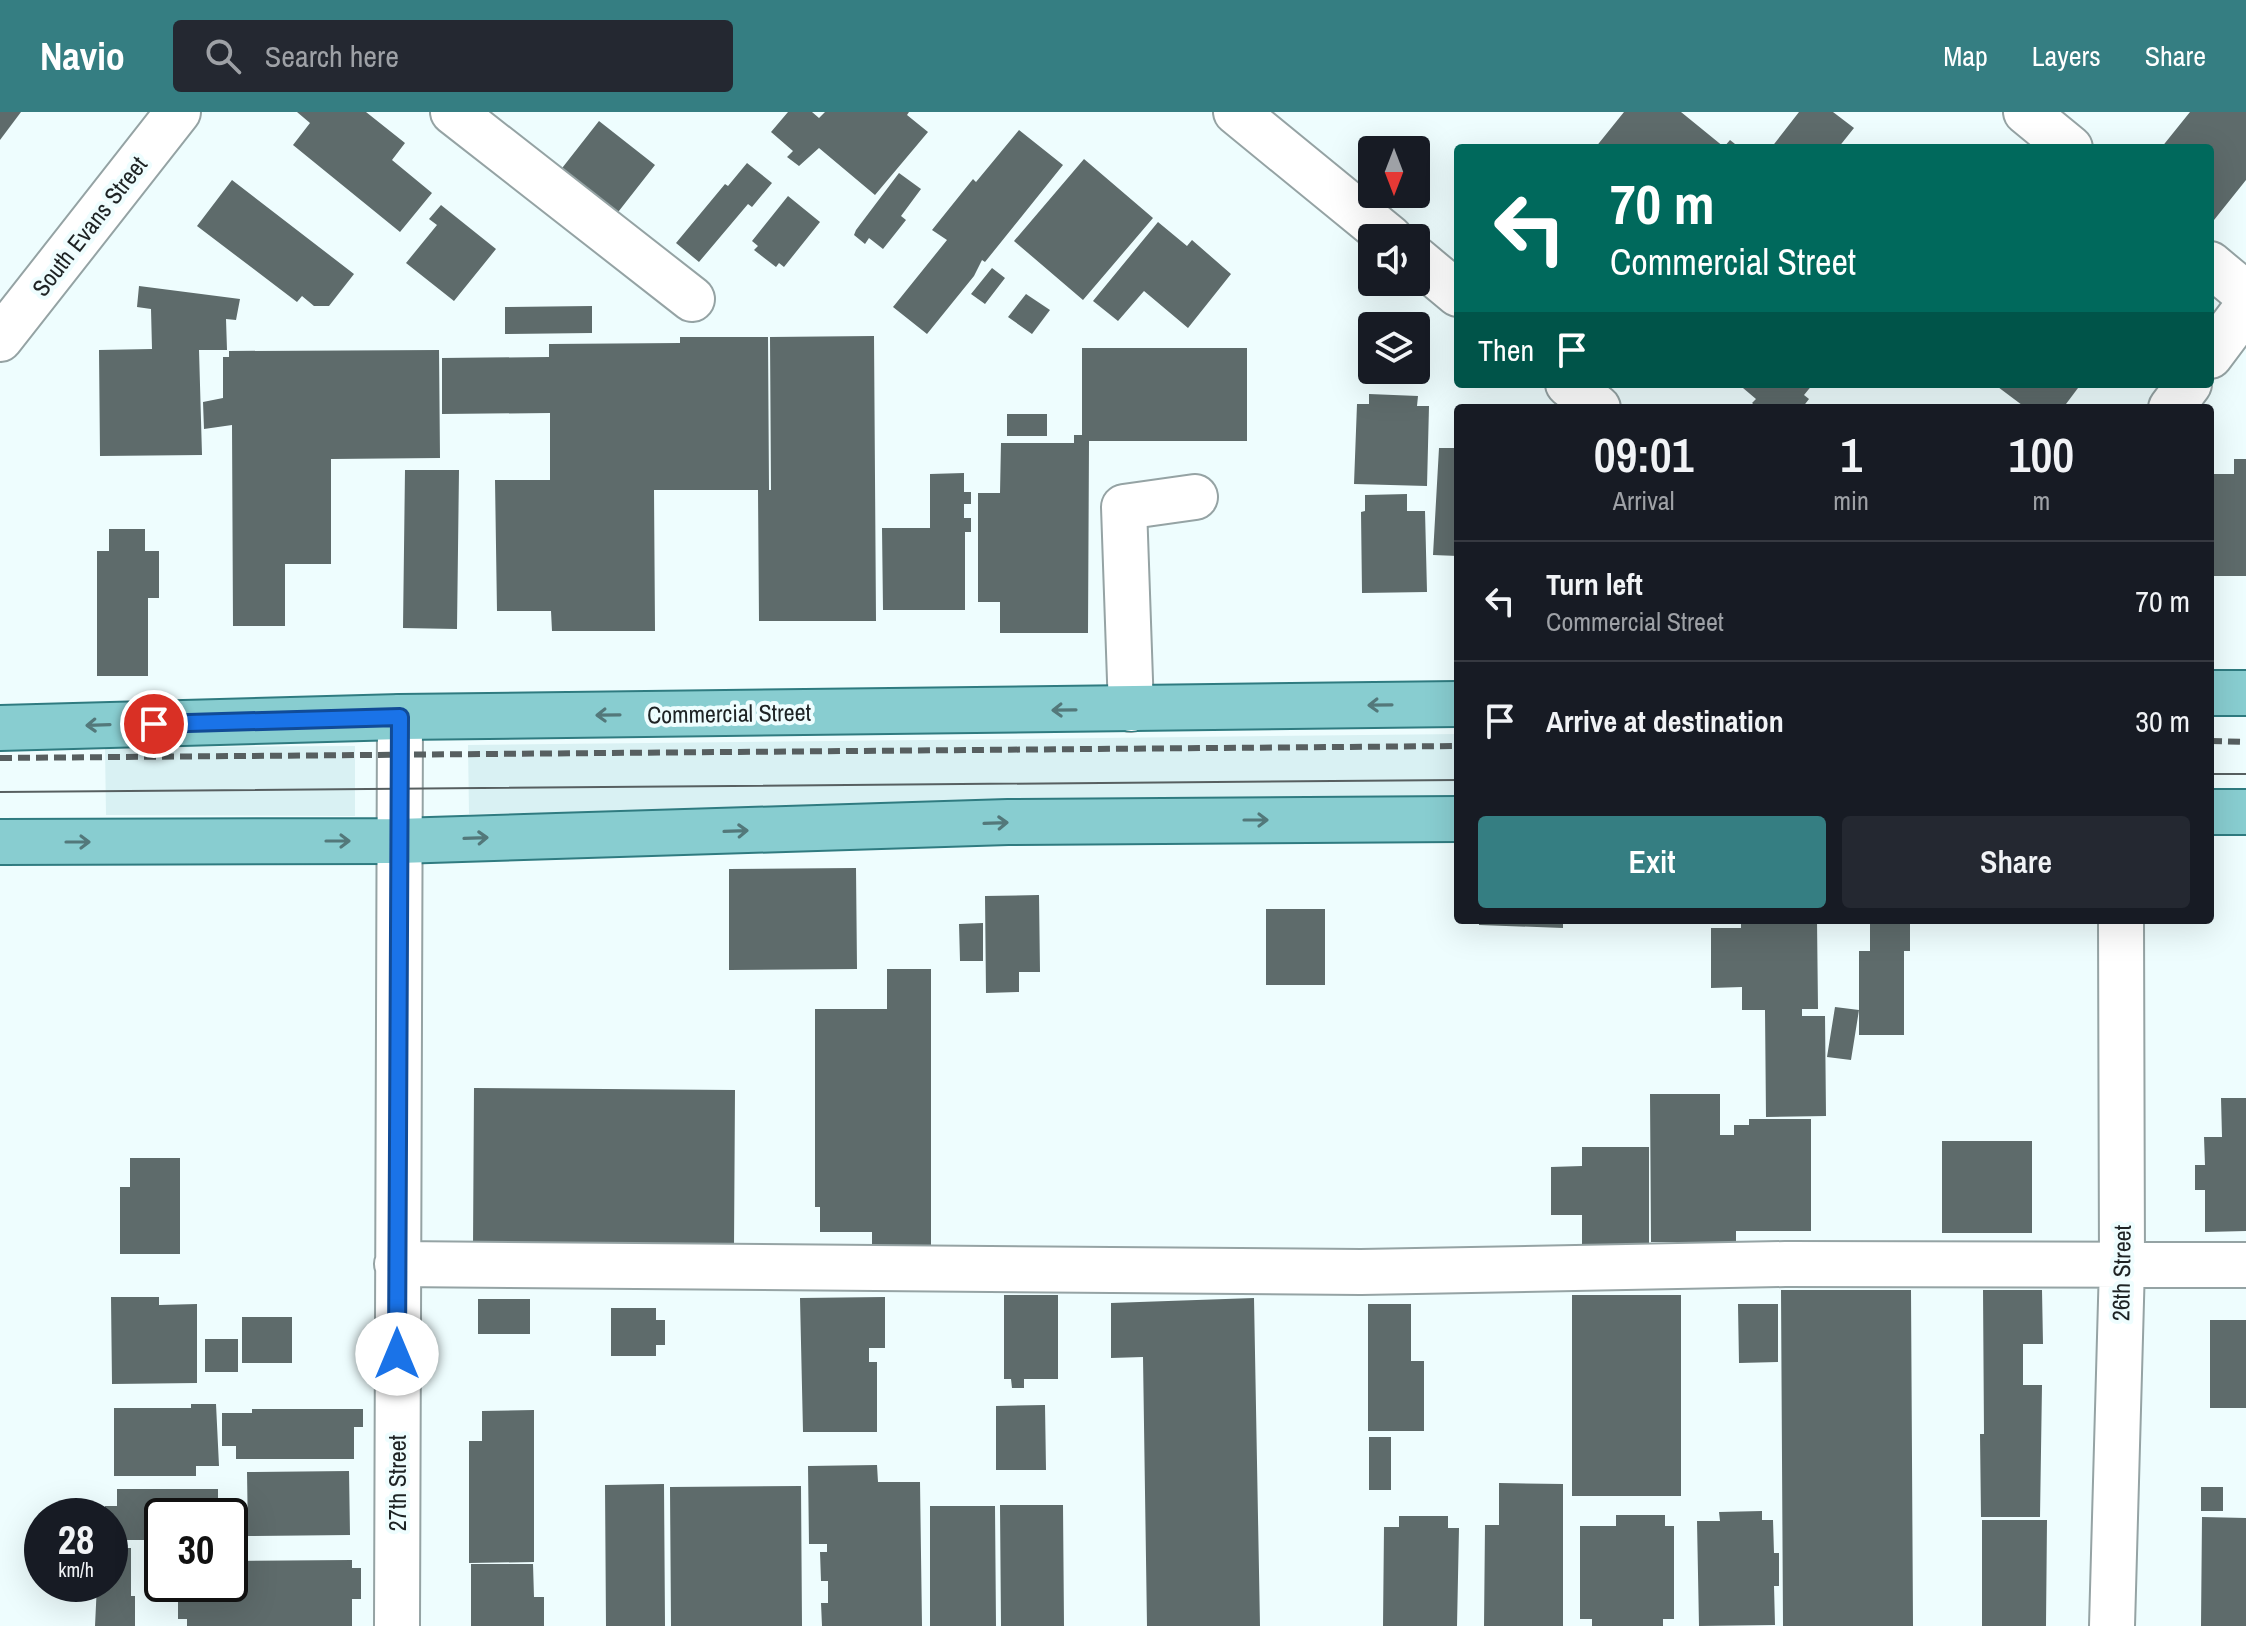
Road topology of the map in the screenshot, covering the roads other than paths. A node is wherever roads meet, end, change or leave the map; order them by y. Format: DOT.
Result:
graph roads {
  1 [pos="178,112"];
  2 [pos="453,112"];
  3 [pos="1236,112"];
  4 [pos="2026,112"];
  5 [pos="2065,144"];
  6 [pos="1373,224"];
  7 [pos="2214,267"];
  8 [pos="1430,271"];
  9 [pos="1454,291"];
  10 [pos="2246,294"];
  11 [pos="692,299"];
  12 [pos="2246,308"];
  13 [pos="0,339"];
  14 [pos="2214,351"];
  15 [pos="1573,388"];
  16 [pos="1593,404"];
  17 [pos="1195,497"];
  18 [pos="2214,693"];
  19 [pos="2246,693"];
  20 [pos="1454,704"];
  21 [pos="1131,709"];
  22 [pos="400,717"];
  23 [pos="0,728"];
  24 [pos="2214,812"];
  25 [pos="2246,812"];
  26 [pos="1454,819"];
  27 [pos="398,841"];
  28 [pos="0,842"];
  29 [pos="2121,924"];
  30 [pos="397,1264"];
  31 [pos="2122,1265"];
  32 [pos="2246,1265"];
  33 [pos="397,1626"];
  34 [pos="2112,1626"];
  1 -- 13 [label="street, South Evans Street"];
  2 -- 11 [label="street"];
  3 -- 6 [label="street"];
  4 -- 5 [label="street"];
  7 -- 10 [label="street"];
  8 -- 9 [label="street"];
  12 -- 14 [label="street"];
  15 -- 16 [label="street"];
  17 -- 21 [label="street"];
  18 -- 19 [label="main road"];
  20 -- 21 [label="main road, Commercial Street, one-way"];
  21 -- 22 [label="main road, Commercial Street, one-way"];
  22 -- 23 [label="main road, Commercial Street, one-way"];
  22 -- 27 [label="street, 27th Street"];
  24 -- 25 [label="main road"];
  27 -- 26 [label="main road, one-way"];
  28 -- 27 [label="main road, one-way"];
  27 -- 30 [label="street, 27th Street"];
  29 -- 31 [label="street, 26th Street"];
  30 -- 31 [label="street"];
  30 -- 33 [label="street, 27th Street"];
  31 -- 32 [label="street"];
  31 -- 34 [label="street, 26th Street"];
}
